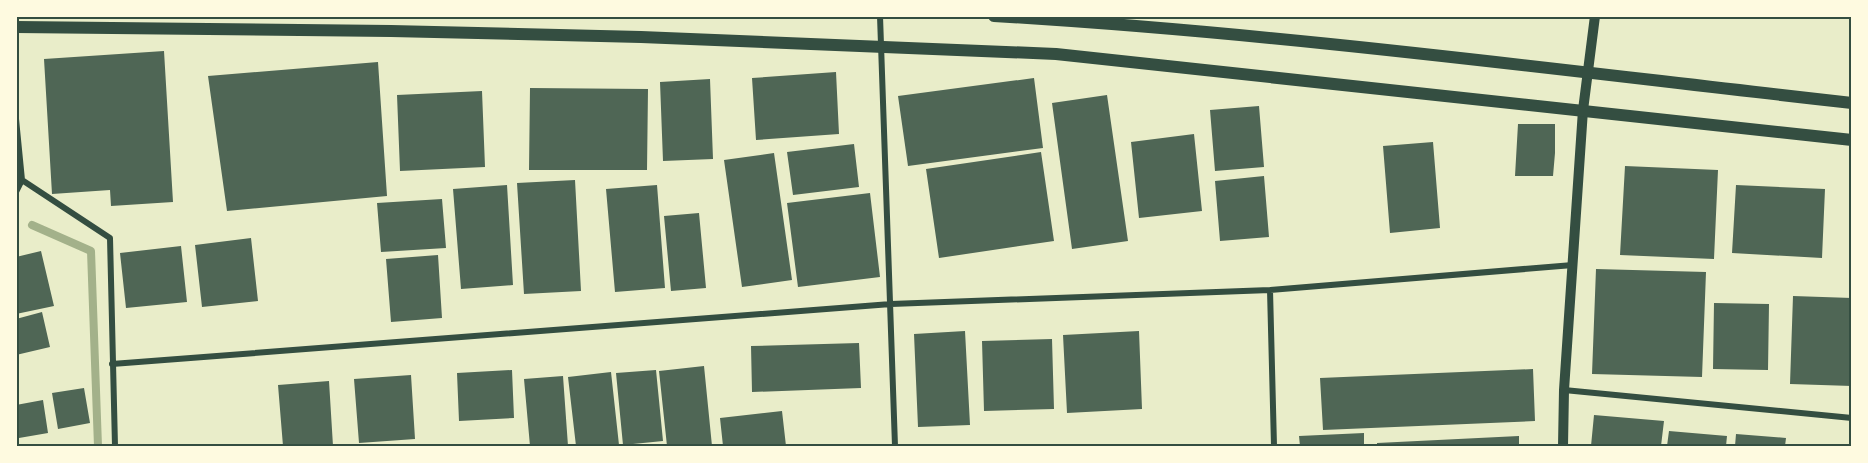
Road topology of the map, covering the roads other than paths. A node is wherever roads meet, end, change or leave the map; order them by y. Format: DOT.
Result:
graph roads {
  1 [pos="880,16"];
  2 [pos="994,16"];
  3 [pos="1595,16"];
  4 [pos="1064,19"];
  5 [pos="16,27"];
  6 [pos="880,47"];
  7 [pos="1588,74"];
  8 [pos="1851,103"];
  9 [pos="1583,110"];
  10 [pos="16,119"];
  11 [pos="1851,140"];
  12 [pos="22,180"];
  13 [pos="16,192"];
  14 [pos="1574,264"];
  15 [pos="1270,290"];
  16 [pos="891,304"];
  17 [pos="112,364"];
  18 [pos="1564,390"];
  19 [pos="1851,418"];
  20 [pos="115,447"];
  21 [pos="895,447"];
  22 [pos="1274,447"];
  23 [pos="1563,447"];
  1 -- 6 [label="street"];
  2 -- 4 [label="main road"];
  3 -- 7 [label="street"];
  4 -- 7 [label="main road"];
  5 -- 6 [label="main road"];
  6 -- 9 [label="main road"];
  6 -- 16 [label="street"];
  7 -- 8 [label="main road"];
  7 -- 9 [label="street"];
  9 -- 11 [label="main road"];
  9 -- 14 [label="street"];
  10 -- 12 [label="street"];
  12 -- 13 [label="street"];
  12 -- 17 [label="street"];
  14 -- 15 [label="street"];
  14 -- 18 [label="street"];
  15 -- 16 [label="street"];
  15 -- 22 [label="street"];
  16 -- 17 [label="street"];
  16 -- 21 [label="street"];
  17 -- 20 [label="street"];
  18 -- 19 [label="street"];
  18 -- 23 [label="street"];
}
